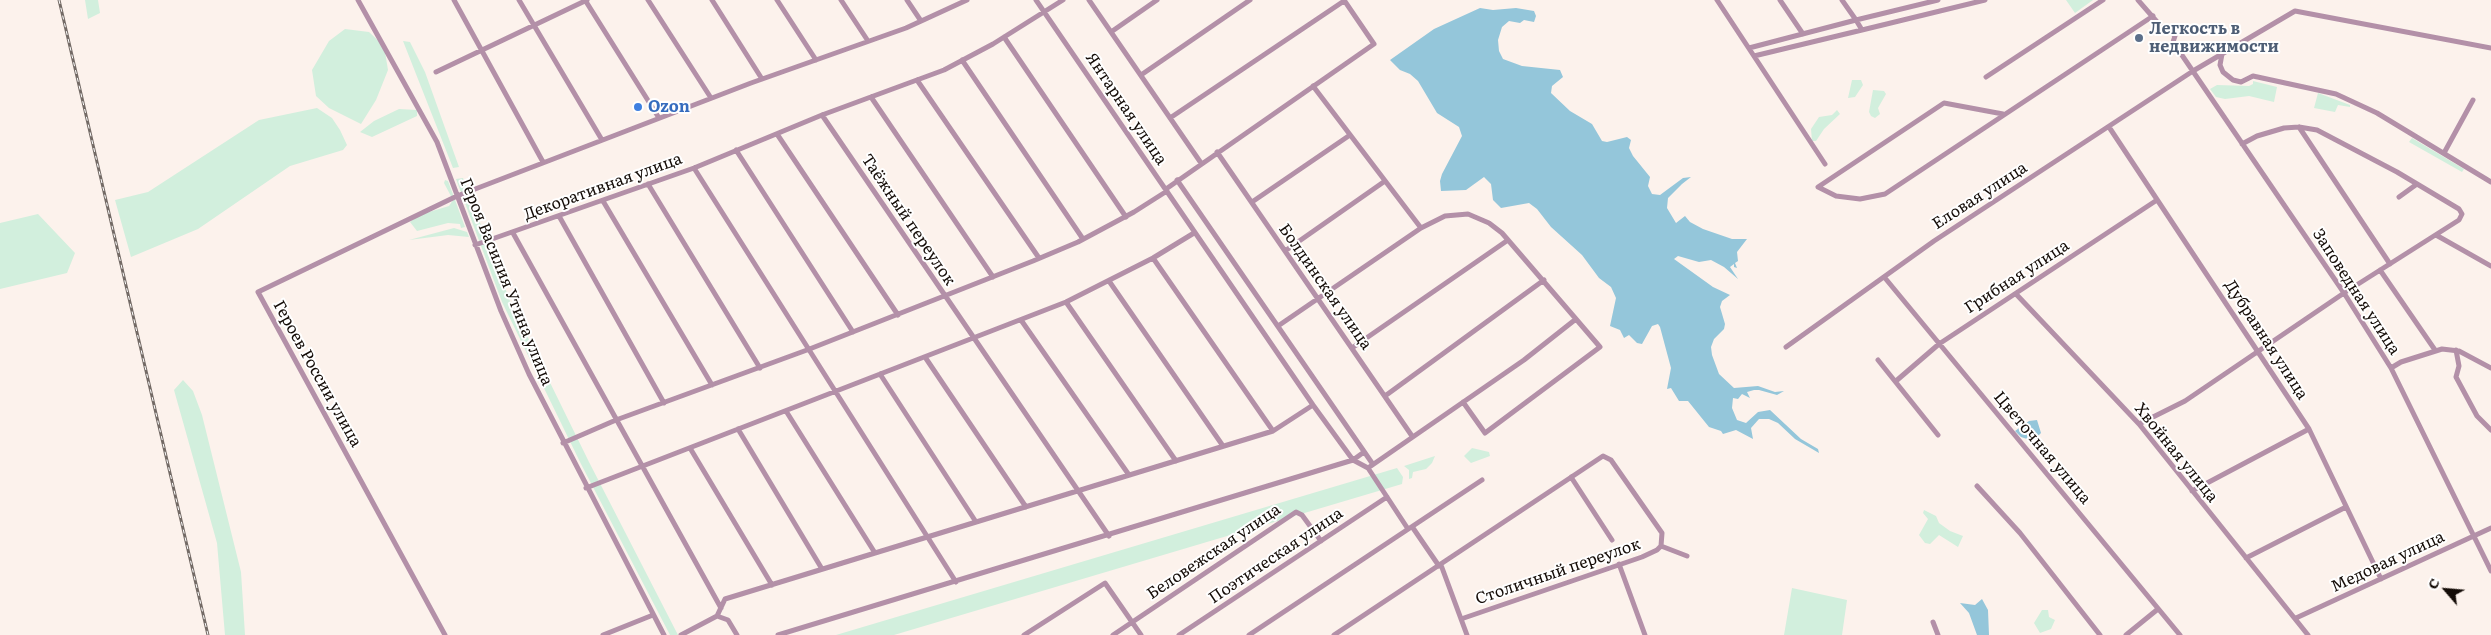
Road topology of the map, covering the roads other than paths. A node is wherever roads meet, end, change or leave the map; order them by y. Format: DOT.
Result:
graph roads {
  1 [pos="358,0"];
  2 [pos="454,0"];
  3 [pos="519,0"];
  4 [pos="586,0"];
  5 [pos="648,0"];
  6 [pos="712,0"];
  7 [pos="776,0"];
  8 [pos="841,0"];
  9 [pos="907,0"];
  10 [pos="968,0"];
  11 [pos="1036,0"];
  12 [pos="1063,0"];
  13 [pos="1089,0"];
  14 [pos="1157,0"];
  15 [pos="1250,0"];
  16 [pos="1717,0"];
  17 [pos="1780,0"];
  18 [pos="1842,0"];
  19 [pos="1904,0"];
  20 [pos="1938,0"];
  21 [pos="1985,0"];
  22 [pos="2103,0"];
  23 [pos="2138,0"];
  24 [pos="1344,1"];
  25 [pos="1968,2"];
  26 [pos="1909,7"];
  27 [pos="1045,12"];
  28 [pos="2153,16"];
  29 [pos="1856,20"];
  30 [pos="921,21"];
  31 [pos="535,25"];
  32 [pos="1862,30"];
  33 [pos="1111,32"];
  34 [pos="1803,34"];
  35 [pos="1004,37"];
  36 [pos="868,41"];
  37 [pos="1748,48"];
  38 [pos="2491,48"];
  39 [pos="482,50"];
  40 [pos="2222,54"];
  41 [pos="1754,56"];
  42 [pos="816,60"];
  43 [pos="962,60"];
  44 [pos="2193,71"];
  45 [pos="436,72"];
  46 [pos="1141,75"];
  47 [pos="1986,77"];
  48 [pos="762,79"];
  49 [pos="917,80"];
  50 [pos="1312,86"];
  51 [pos="871,97"];
  52 [pos="711,98"];
  53 [pos="2473,100"];
  54 [pos="2003,114"];
  55 [pos="822,115"];
  56 [pos="659,118"];
  57 [pos="1170,118"];
  58 [pos="2109,127"];
  59 [pos="2299,127"];
  60 [pos="778,134"];
  61 [pos="1350,135"];
  62 [pos="602,140"];
  63 [pos="2242,144"];
  64 [pos="736,150"];
  65 [pos="1217,152"];
  66 [pos="2444,153"];
  67 [pos="543,162"];
  68 [pos="1201,163"];
  69 [pos="1825,164"];
  70 [pos="694,168"];
  71 [pos="1177,180"];
  72 [pos="1385,181"];
  73 [pos="2491,182"];
  74 [pos="648,184"];
  75 [pos="2417,184"];
  76 [pos="1166,190"];
  77 [pos="457,196"];
  78 [pos="2399,197"];
  79 [pos="603,200"];
  80 [pos="2157,200"];
  81 [pos="1252,202"];
  82 [pos="559,216"];
  83 [pos="1126,217"];
  84 [pos="1421,228"];
  85 [pos="513,233"];
  86 [pos="1194,233"];
  87 [pos="2436,235"];
  88 [pos="1083,239"];
  89 [pos="1508,240"];
  90 [pos="475,245"];
  91 [pos="1285,251"];
  92 [pos="1039,258"];
  93 [pos="1153,258"];
  94 [pos="2390,264"];
  95 [pos="2491,266"];
  96 [pos="2380,270"];
  97 [pos="993,277"];
  98 [pos="1885,278"];
  99 [pos="1544,280"];
  100 [pos="1109,281"];
  101 [pos="2344,293"];
  102 [pos="2016,294"];
  103 [pos="945,296"];
  104 [pos="1318,299"];
  105 [pos="1066,302"];
  106 [pos="898,315"];
  107 [pos="1576,318"];
  108 [pos="1021,320"];
  109 [pos="1278,326"];
  110 [pos="853,332"];
  111 [pos="974,338"];
  112 [pos="1939,344"];
  113 [pos="1786,347"];
  114 [pos="1352,348"];
  115 [pos="807,350"];
  116 [pos="2257,350"];
  117 [pos="2435,350"];
  118 [pos="2456,350"];
  119 [pos="925,357"];
  120 [pos="1878,360"];
  121 [pos="760,368"];
  122 [pos="2391,368"];
  123 [pos="2491,368"];
  124 [pos="880,374"];
  125 [pos="1896,381"];
  126 [pos="712,385"];
  127 [pos="834,392"];
  128 [pos="1385,396"];
  129 [pos="1463,402"];
  130 [pos="664,403"];
  131 [pos="1313,405"];
  132 [pos="786,411"];
  133 [pos="616,420"];
  134 [pos="2139,424"];
  135 [pos="738,429"];
  136 [pos="2309,429"];
  137 [pos="2491,430"];
  138 [pos="1273,431"];
  139 [pos="1938,435"];
  140 [pos="1412,436"];
  141 [pos="563,443"];
  142 [pos="1223,446"];
  143 [pos="690,448"];
  144 [pos="1364,452"];
  145 [pos="1353,460"];
  146 [pos="1176,461"];
  147 [pos="1370,465"];
  148 [pos="642,467"];
  149 [pos="1129,475"];
  150 [pos="1571,477"];
  151 [pos="1482,480"];
  152 [pos="1976,486"];
  153 [pos="586,488"];
  154 [pos="1078,491"];
  155 [pos="2192,491"];
  156 [pos="1387,497"];
  157 [pos="2346,506"];
  158 [pos="1026,507"];
  159 [pos="976,522"];
  160 [pos="1411,528"];
  161 [pos="2491,528"];
  162 [pos="1109,536"];
  163 [pos="2475,536"];
  164 [pos="927,537"];
  165 [pos="1612,540"];
  166 [pos="1321,541"];
  167 [pos="1661,546"];
  168 [pos="874,553"];
  169 [pos="1687,556"];
  170 [pos="2246,558"];
  171 [pos="1620,564"];
  172 [pos="1440,566"];
  173 [pos="822,569"];
  174 [pos="2491,572"];
  175 [pos="2381,579"];
  176 [pos="956,582"];
  177 [pos="772,585"];
  178 [pos="721,608"];
  179 [pos="2158,609"];
  180 [pos="653,615"];
  181 [pos="717,616"];
  182 [pos="2296,618"];
  183 [pos="1461,619"];
  184 [pos="1132,622"];
  185 [pos="1933,622"];
  186 [pos="445,635"];
  187 [pos="603,635"];
  188 [pos="664,635"];
  189 [pos="681,635"];
  190 [pos="736,635"];
  191 [pos="778,635"];
  192 [pos="1024,635"];
  193 [pos="1113,635"];
  194 [pos="1141,635"];
  195 [pos="1179,635"];
  196 [pos="1249,635"];
  197 [pos="1334,635"];
  198 [pos="1467,635"];
  199 [pos="1645,635"];
  200 [pos="1938,635"];
  201 [pos="2100,635"];
  202 [pos="2126,635"];
  203 [pos="2180,635"];
  204 [pos="2308,635"];
  1 -- 77 [label="street, Героя Василия Утина улица"];
  2 -- 39 [label="street"];
  3 -- 31 [label="street"];
  4 -- 31 [label="street"];
  4 -- 56 [label="street"];
  5 -- 52 [label="street"];
  6 -- 48 [label="street"];
  7 -- 42 [label="street"];
  8 -- 36 [label="street"];
  9 -- 30 [label="street"];
  10 -- 30 [label="street"];
  11 -- 27 [label="street, Янтарная улица"];
  12 -- 27 [label="street, Декоративная улица"];
  13 -- 33 [label="street"];
  14 -- 33 [label="street"];
  15 -- 46 [label="street"];
  16 -- 37 [label="street"];
  17 -- 34 [label="street"];
  18 -- 29 [label="street"];
  19 -- 26 [label="street"];
  20 -- 26 [label="street"];
  21 -- 25 [label="street"];
  22 -- 47 [label="street"];
  23 -- 28 [label="street"];
  24 -- 50 [label="street"];
  24 -- 57 [label="street"];
  25 -- 32 [label="street"];
  26 -- 29 [label="street"];
  27 -- 35 [label="street, Декоративная улица"];
  27 -- 76 [label="street, Янтарная улица"];
  28 -- 44 [label="street, Заповедная улица"];
  28 -- 54 [label="street"];
  29 -- 32 [label="street"];
  29 -- 34 [label="street"];
  30 -- 36 [label="street"];
  31 -- 39 [label="street"];
  31 -- 62 [label="street"];
  32 -- 41 [label="street"];
  33 -- 46 [label="street"];
  34 -- 37 [label="street"];
  35 -- 43 [label="street, Декоративная улица"];
  35 -- 83 [label="street"];
  36 -- 42 [label="street"];
  37 -- 41 [label="street"];
  38 -- 40 [label="street, Еловая улица"];
  39 -- 45 [label="street"];
  39 -- 67 [label="street"];
  40 -- 44 [label="street, Еловая улица"];
  40 -- 66 [label="street"];
  41 -- 69 [label="street"];
  42 -- 48 [label="street"];
  43 -- 49 [label="street, Декоративная улица"];
  43 -- 88 [label="street"];
  44 -- 58 [label="street, Еловая улица"];
  44 -- 63 [label="street, Заповедная улица"];
  46 -- 57 [label="street"];
  48 -- 52 [label="street"];
  49 -- 51 [label="street, Декоративная улица"];
  49 -- 92 [label="street"];
  50 -- 61 [label="street"];
  50 -- 65 [label="street"];
  51 -- 55 [label="street, Декоративная улица"];
  51 -- 97 [label="street"];
  52 -- 56 [label="street"];
  53 -- 66 [label="street"];
  54 -- 54 [label="street"];
  55 -- 60 [label="street, Декоративная улица"];
  55 -- 103 [label="street, Таёжный переулок"];
  56 -- 62 [label="street"];
  57 -- 68 [label="street"];
  58 -- 80 [label="street, Дубравная улица"];
  58 -- 98 [label="street, Еловая улица"];
  59 -- 63 [label="street"];
  59 -- 75 [label="street"];
  59 -- 94 [label="street"];
  60 -- 64 [label="street, Декоративная улица"];
  60 -- 106 [label="street"];
  61 -- 72 [label="street"];
  61 -- 81 [label="street"];
  62 -- 67 [label="street"];
  63 -- 101 [label="street, Заповедная улица"];
  64 -- 70 [label="street, Декоративная улица"];
  64 -- 110 [label="street"];
  65 -- 68 [label="street"];
  65 -- 81 [label="street, Болдинская улица"];
  66 -- 73 [label="street"];
  67 -- 77 [label="street"];
  68 -- 71 [label="street"];
  70 -- 74 [label="street, Декоративная улица"];
  70 -- 115 [label="street"];
  71 -- 76 [label="street"];
  71 -- 109 [label="street"];
  72 -- 84 [label="street"];
  72 -- 91 [label="street"];
  74 -- 79 [label="street, Декоративная улица"];
  74 -- 121 [label="street"];
  75 -- 78 [label="street"];
  75 -- 87 [label="street"];
  76 -- 83 [label="street"];
  76 -- 86 [label="street, Янтарная улица"];
  77 -- 90 [label="street, Героя Василия Утина улица"];
  77 -- 186 [label="street, Героев России улица"];
  79 -- 82 [label="street, Декоративная улица"];
  79 -- 126 [label="street"];
  80 -- 102 [label="street, Грибная улица"];
  80 -- 116 [label="street, Дубравная улица"];
  81 -- 91 [label="street, Болдинская улица"];
  82 -- 85 [label="street, Декоративная улица"];
  82 -- 130 [label="street"];
  83 -- 88 [label="street"];
  84 -- 89 [label="street"];
  84 -- 104 [label="street"];
  85 -- 90 [label="street"];
  85 -- 133 [label="street, Декоративная улица"];
  86 -- 93 [label="street"];
  86 -- 131 [label="street, Янтарная улица"];
  87 -- 94 [label="street"];
  87 -- 95 [label="street"];
  88 -- 92 [label="street"];
  89 -- 99 [label="street"];
  89 -- 114 [label="street"];
  90 -- 141 [label="street, Героя Василия Утина улица"];
  91 -- 104 [label="street, Болдинская улица"];
  92 -- 97 [label="street"];
  93 -- 100 [label="street"];
  93 -- 138 [label="street"];
  94 -- 96 [label="street"];
  96 -- 101 [label="street"];
  96 -- 117 [label="street"];
  97 -- 103 [label="street"];
  98 -- 112 [label="street, Цветочная улица"];
  98 -- 113 [label="street, Еловая улица"];
  99 -- 107 [label="street"];
  99 -- 128 [label="street"];
  100 -- 105 [label="street"];
  100 -- 142 [label="street"];
  101 -- 116 [label="street"];
  101 -- 122 [label="street, Заповедная улица"];
  102 -- 112 [label="street, Грибная улица"];
  102 -- 134 [label="street, Хвойная улица"];
  103 -- 106 [label="street"];
  103 -- 111 [label="street, Таёжный переулок"];
  104 -- 109 [label="street"];
  104 -- 114 [label="street, Болдинская улица"];
  105 -- 108 [label="street"];
  105 -- 146 [label="street"];
  106 -- 110 [label="street"];
  107 -- 129 [label="street"];
  107 -- 129 [label="street"];
  108 -- 111 [label="street"];
  108 -- 149 [label="street"];
  109 -- 144 [label="street"];
  110 -- 115 [label="street"];
  111 -- 119 [label="street"];
  111 -- 154 [label="street, Таёжный переулок"];
  112 -- 125 [label="street, Грибная улица"];
  112 -- 179 [label="street, Цветочная улица"];
  114 -- 128 [label="street, Болдинская улица"];
  115 -- 121 [label="street"];
  115 -- 127 [label="street"];
  116 -- 134 [label="street"];
  116 -- 136 [label="street, Дубравная улица"];
  117 -- 118 [label="street"];
  117 -- 122 [label="street"];
  118 -- 123 [label="street"];
  118 -- 137 [label="street"];
  119 -- 124 [label="street"];
  119 -- 158 [label="street"];
  120 -- 125 [label="street"];
  121 -- 126 [label="street"];
  122 -- 163 [label="street, Заповедная улица"];
  124 -- 127 [label="street"];
  124 -- 159 [label="street"];
  125 -- 139 [label="street"];
  126 -- 130 [label="street"];
  127 -- 132 [label="street"];
  127 -- 164 [label="street"];
  128 -- 140 [label="street, Болдинская улица"];
  129 -- 140 [label="street"];
  130 -- 133 [label="street"];
  131 -- 138 [label="street"];
  131 -- 145 [label="street, Янтарная улица"];
  132 -- 135 [label="street"];
  132 -- 168 [label="street"];
  133 -- 141 [label="street"];
  133 -- 148 [label="street, Декоративная улица"];
  134 -- 155 [label="street, Хвойная улица"];
  135 -- 143 [label="street"];
  135 -- 173 [label="street"];
  136 -- 155 [label="street"];
  136 -- 157 [label="street, Дубравная улица"];
  138 -- 142 [label="street"];
  140 -- 147 [label="street"];
  141 -- 153 [label="street, Героя Василия Утина улица"];
  142 -- 146 [label="street"];
  143 -- 148 [label="street"];
  143 -- 177 [label="street"];
  144 -- 145 [label="street"];
  144 -- 147 [label="street"];
  145 -- 147 [label="street"];
  145 -- 162 [label="street"];
  146 -- 149 [label="street"];
  147 -- 156 [label="street"];
  148 -- 153 [label="street"];
  148 -- 178 [label="street, Декоративная улица"];
  149 -- 154 [label="street"];
  150 -- 165 [label="street"];
  150 -- 167 [label="street"];
  150 -- 172 [label="street"];
  151 -- 160 [label="street"];
  152 -- 201 [label="street"];
  153 -- 180 [label="street, Героя Василия Утина улица"];
  154 -- 158 [label="street"];
  154 -- 162 [label="street, Таёжный переулок"];
  155 -- 170 [label="street, Хвойная улица"];
  156 -- 160 [label="street"];
  156 -- 166 [label="street, Поэтическая улица"];
  157 -- 170 [label="street"];
  157 -- 175 [label="street, Дубравная улица"];
  158 -- 159 [label="street"];
  159 -- 164 [label="street"];
  160 -- 172 [label="street"];
  160 -- 196 [label="street"];
  161 -- 163 [label="street, Медовая улица"];
  162 -- 176 [label="street"];
  163 -- 174 [label="street, Заповедная улица"];
  163 -- 175 [label="street, Медовая улица"];
  164 -- 168 [label="street"];
  164 -- 176 [label="street"];
  166 -- 184 [label="street, Беловежская улица"];
  166 -- 195 [label="street, Поэтическая улица"];
  167 -- 169 [label="street"];
  167 -- 171 [label="street, Столичный переулок"];
  168 -- 173 [label="street"];
  170 -- 182 [label="street, Хвойная улица"];
  171 -- 183 [label="street, Столичный переулок"];
  171 -- 199 [label="street"];
  172 -- 183 [label="street"];
  172 -- 197 [label="street"];
  173 -- 177 [label="street"];
  175 -- 182 [label="street, Медовая улица"];
  176 -- 191 [label="street"];
  177 -- 178 [label="street"];
  178 -- 181 [label="street"];
  179 -- 202 [label="street"];
  179 -- 203 [label="street, Цветочная улица"];
  180 -- 187 [label="street"];
  180 -- 188 [label="street, Героя Василия Утина улица"];
  181 -- 189 [label="street"];
  181 -- 190 [label="street"];
  182 -- 204 [label="street, Хвойная улица"];
  183 -- 198 [label="street"];
  184 -- 192 [label="street"];
  184 -- 193 [label="street, Беловежская улица"];
  184 -- 194 [label="street"];
  185 -- 200 [label="street"];
}
